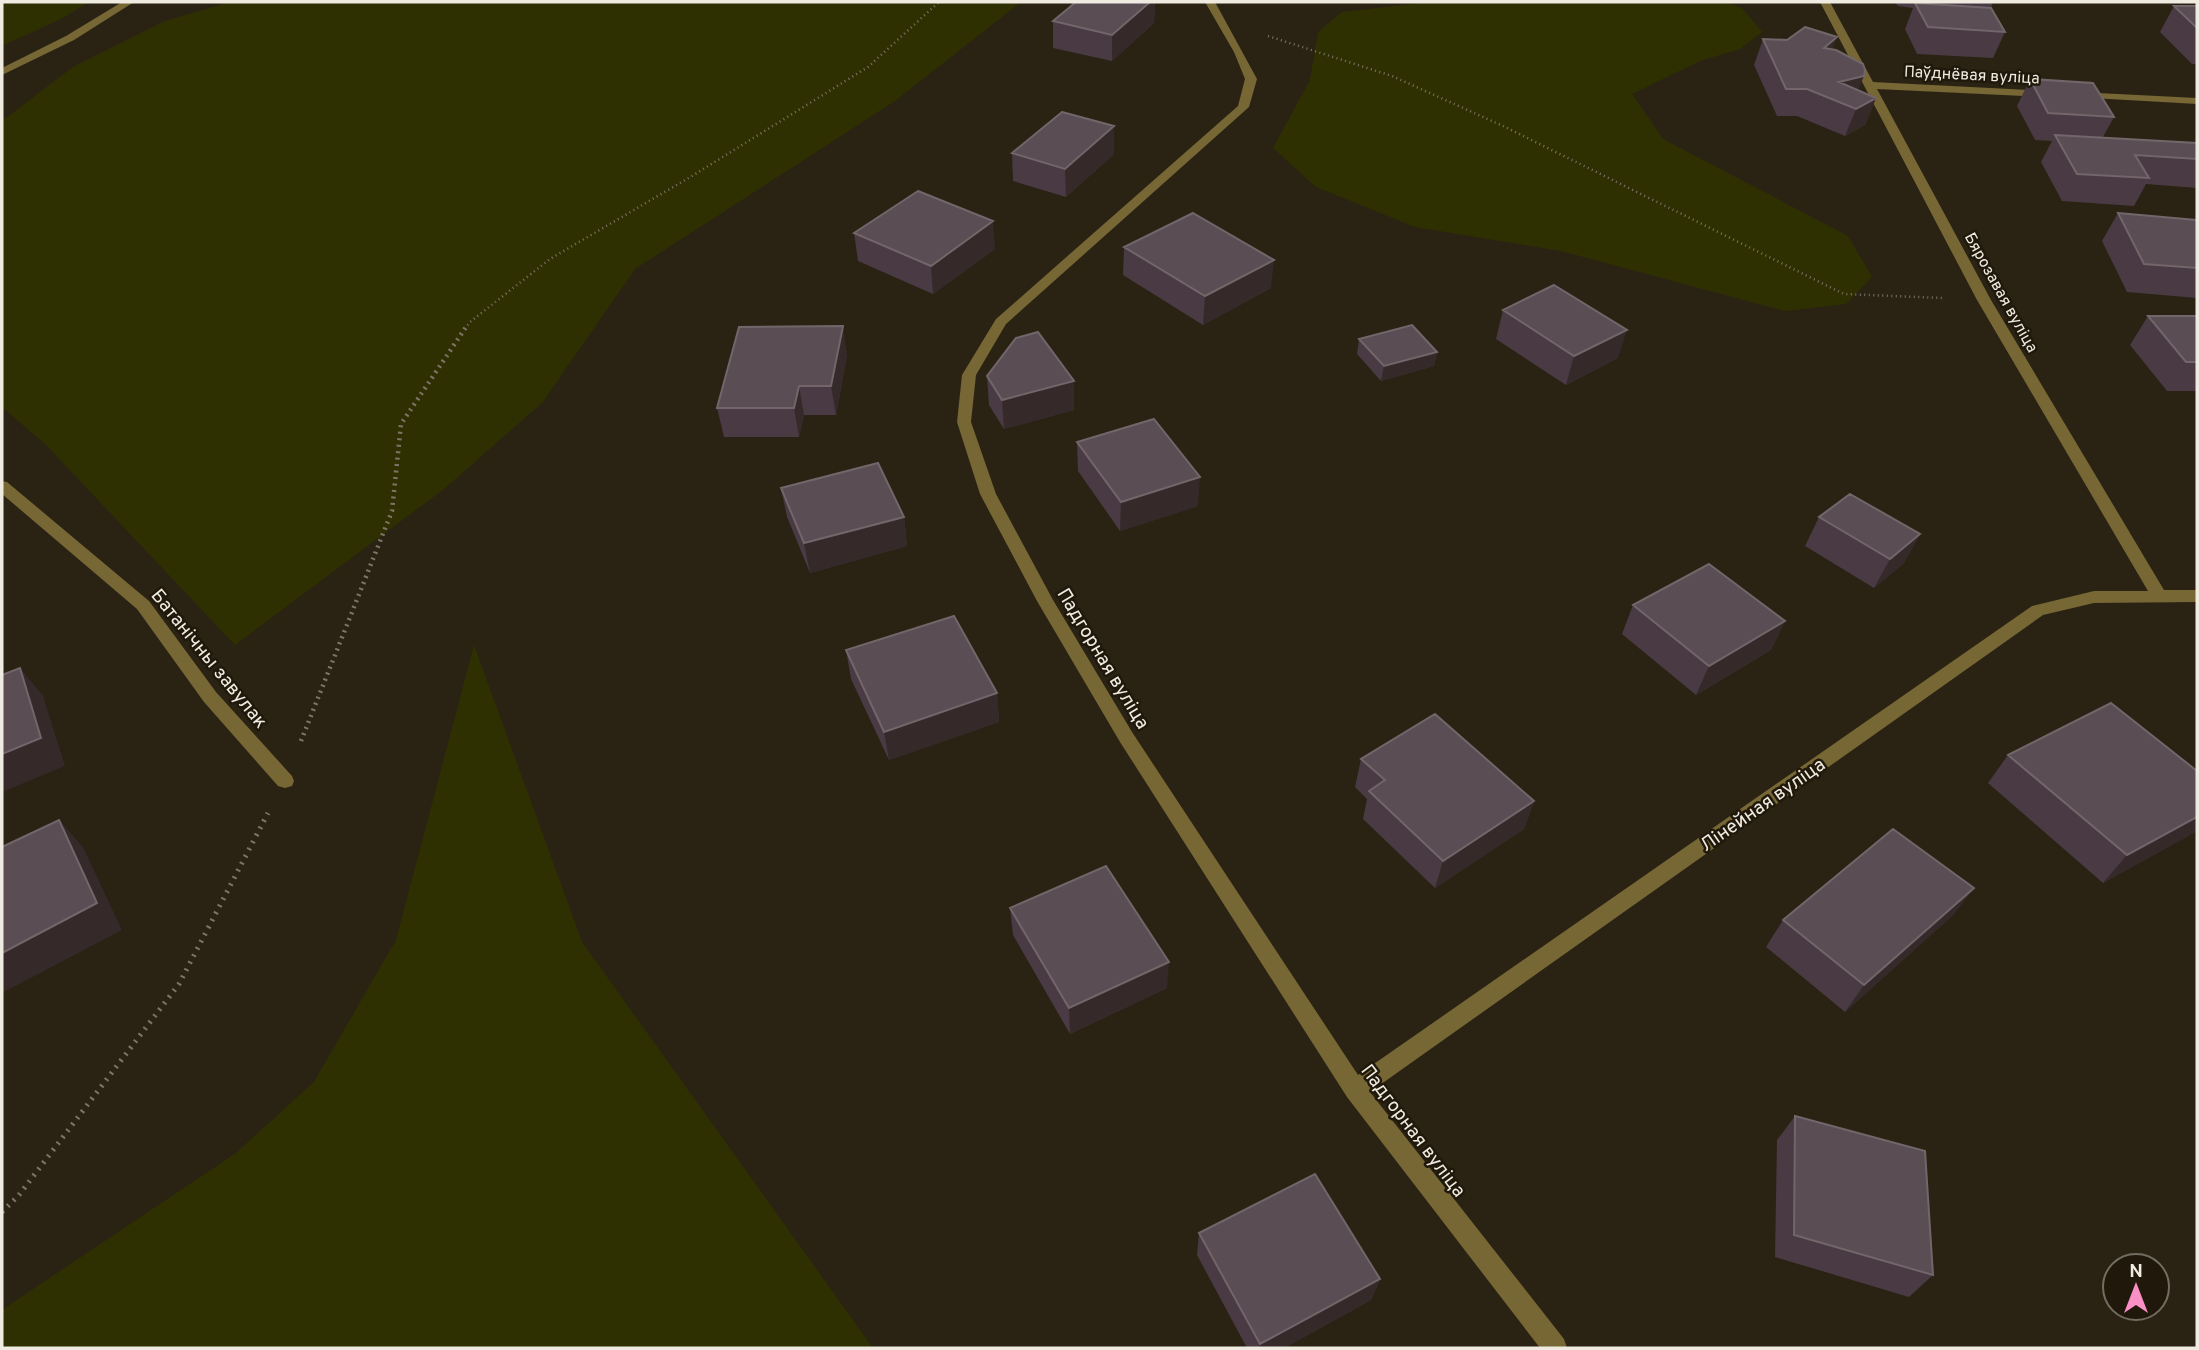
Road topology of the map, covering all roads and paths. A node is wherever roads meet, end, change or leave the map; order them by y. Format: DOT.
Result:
graph roads {
  1 [pos="129,2"];
  2 [pos="939,2"];
  3 [pos="1210,2"];
  4 [pos="1825,2"];
  5 [pos="1221,21"];
  6 [pos="2,72"];
  7 [pos="1870,85"];
  8 [pos="2197,101"];
  9 [pos="1984,300"];
  10 [pos="2,486"];
  11 [pos="2158,594"];
  12 [pos="2197,596"];
  13 [pos="285,780"];
  14 [pos="1355,1090"];
  15 [pos="2,1212"];
  16 [pos="1555,1348"];
  1 -- 6 [label="street"];
  2 -- 13 [label="path"];
  3 -- 5 [label="street, Падгорная вуліца"];
  4 -- 7 [label="street, Бярозавая вуліца"];
  5 -- 9 [label="path"];
  5 -- 14 [label="street, Падгорная вуліца"];
  7 -- 8 [label="street, Паўднёвая вуліца"];
  7 -- 9 [label="street, Бярозавая вуліца"];
  9 -- 11 [label="street, Бярозавая вуліца"];
  10 -- 13 [label="street, Батанічны завулак"];
  11 -- 12 [label="street, Лінейная вуліца"];
  11 -- 14 [label="street, Лінейная вуліца"];
  13 -- 15 [label="path"];
  14 -- 16 [label="street, Падгорная вуліца"];
}
